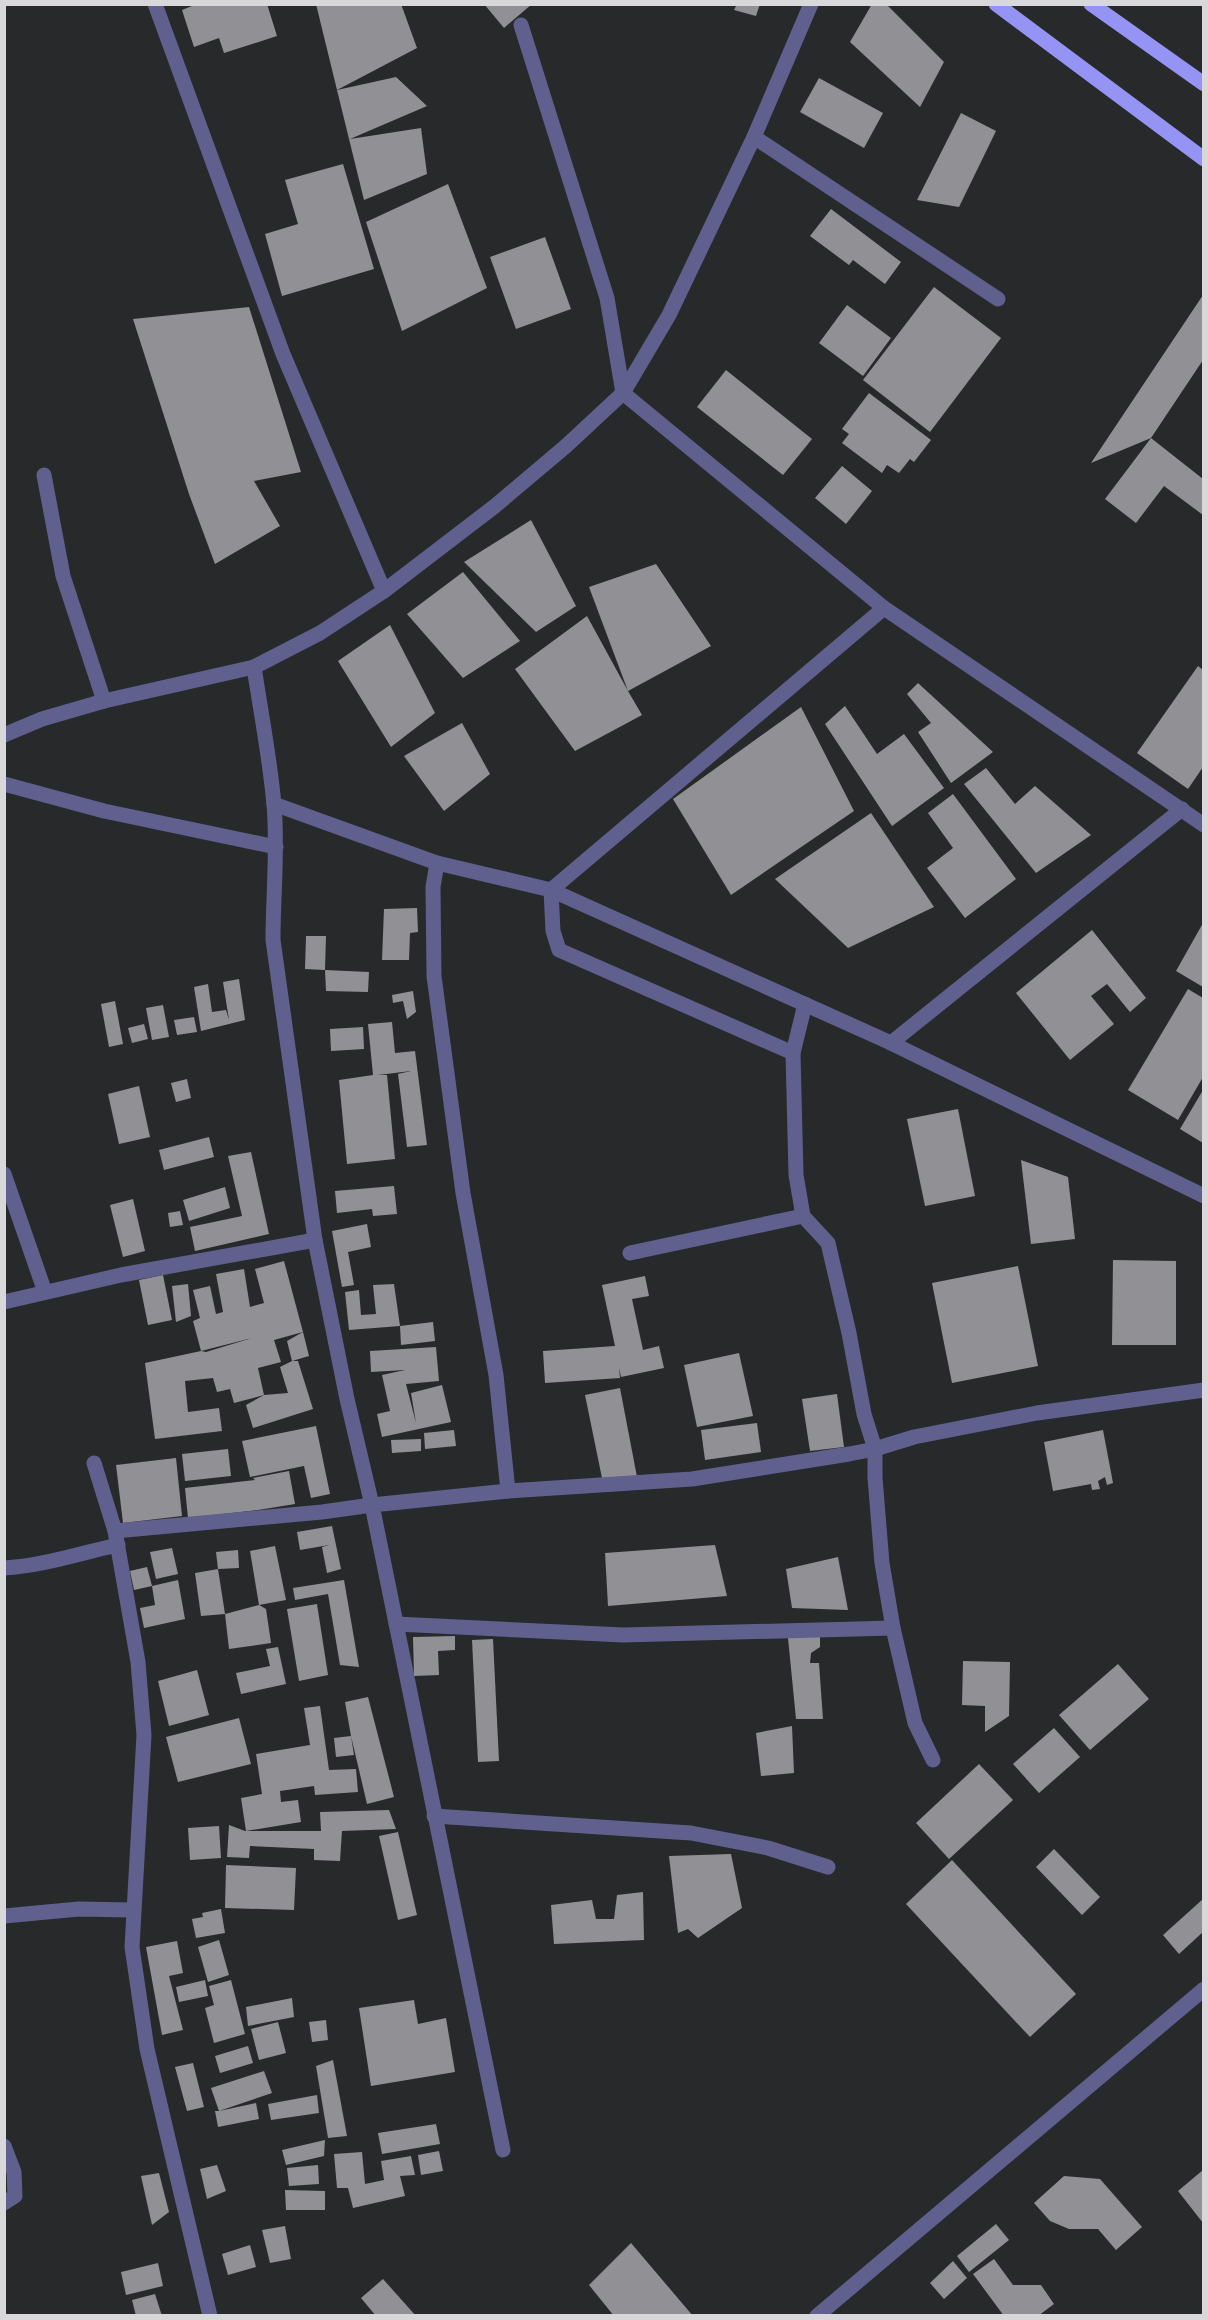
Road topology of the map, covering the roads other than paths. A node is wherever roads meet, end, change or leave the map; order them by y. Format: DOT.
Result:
graph roads {
  1 [pos="155,4"];
  2 [pos="811,4"];
  3 [pos="996,4"];
  4 [pos="1091,4"];
  5 [pos="521,25"];
  6 [pos="1203,84"];
  7 [pos="754,137"];
  8 [pos="1203,159"];
  9 [pos="998,299"];
  10 [pos="623,393"];
  11 [pos="44,475"];
  12 [pos="384,591"];
  13 [pos="884,608"];
  14 [pos="254,667"];
  15 [pos="104,701"];
  16 [pos="4,735"];
  17 [pos="4,784"];
  18 [pos="274,804"];
  19 [pos="1182,809"];
  20 [pos="1203,825"];
  21 [pos="276,847"];
  22 [pos="437,863"];
  23 [pos="551,890"];
  24 [pos="805,1004"];
  25 [pos="891,1043"];
  26 [pos="793,1053"];
  27 [pos="4,1174"];
  28 [pos="1203,1196"];
  29 [pos="803,1216"];
  30 [pos="315,1240"];
  31 [pos="630,1253"];
  32 [pos="45,1292"];
  33 [pos="4,1302"];
  34 [pos="1203,1390"];
  35 [pos="875,1449"];
  36 [pos="94,1463"];
  37 [pos="508,1491"];
  38 [pos="372,1505"];
  39 [pos="117,1538"];
  40 [pos="4,1568"];
  41 [pos="396,1624"];
  42 [pos="892,1628"];
  43 [pos="933,1760"];
  44 [pos="434,1816"];
  45 [pos="828,1867"];
  46 [pos="132,1910"];
  47 [pos="4,1916"];
  48 [pos="1203,1989"];
  49 [pos="4,2146"];
  50 [pos="503,2150"];
  51 [pos="4,2203"];
  52 [pos="210,2316"];
  53 [pos="818,2316"];
  1 -- 12 [label="street"];
  2 -- 7 [label="street"];
  3 -- 8 [label="main road"];
  4 -- 6 [label="main road"];
  5 -- 10 [label="street"];
  7 -- 9 [label="street"];
  7 -- 10 [label="street"];
  10 -- 12 [label="street"];
  10 -- 13 [label="street"];
  11 -- 15 [label="street"];
  12 -- 14 [label="street"];
  13 -- 19 [label="street"];
  13 -- 23 [label="street"];
  14 -- 15 [label="street"];
  14 -- 18 [label="street"];
  15 -- 16 [label="street"];
  17 -- 21 [label="street"];
  18 -- 21 [label="street"];
  18 -- 22 [label="street"];
  19 -- 20 [label="street"];
  19 -- 25 [label="street"];
  21 -- 30 [label="street"];
  22 -- 23 [label="street"];
  22 -- 37 [label="street"];
  23 -- 24 [label="street"];
  23 -- 26 [label="street"];
  24 -- 25 [label="street"];
  24 -- 26 [label="street"];
  25 -- 28 [label="street"];
  26 -- 29 [label="street"];
  27 -- 32 [label="street"];
  29 -- 31 [label="street"];
  29 -- 35 [label="street"];
  30 -- 32 [label="street"];
  30 -- 38 [label="street"];
  32 -- 33 [label="street"];
  34 -- 35 [label="street"];
  35 -- 37 [label="street"];
  35 -- 42 [label="street"];
  36 -- 39 [label="street"];
  37 -- 38 [label="street"];
  38 -- 39 [label="street"];
  38 -- 41 [label="street"];
  39 -- 40 [label="street"];
  39 -- 46 [label="street"];
  41 -- 42 [label="street"];
  41 -- 44 [label="street"];
  42 -- 43 [label="street"];
  44 -- 45 [label="street"];
  44 -- 50 [label="street"];
  46 -- 47 [label="street"];
  46 -- 52 [label="street"];
  48 -- 53 [label="street"];
  49 -- 51 [label="street"];
}
